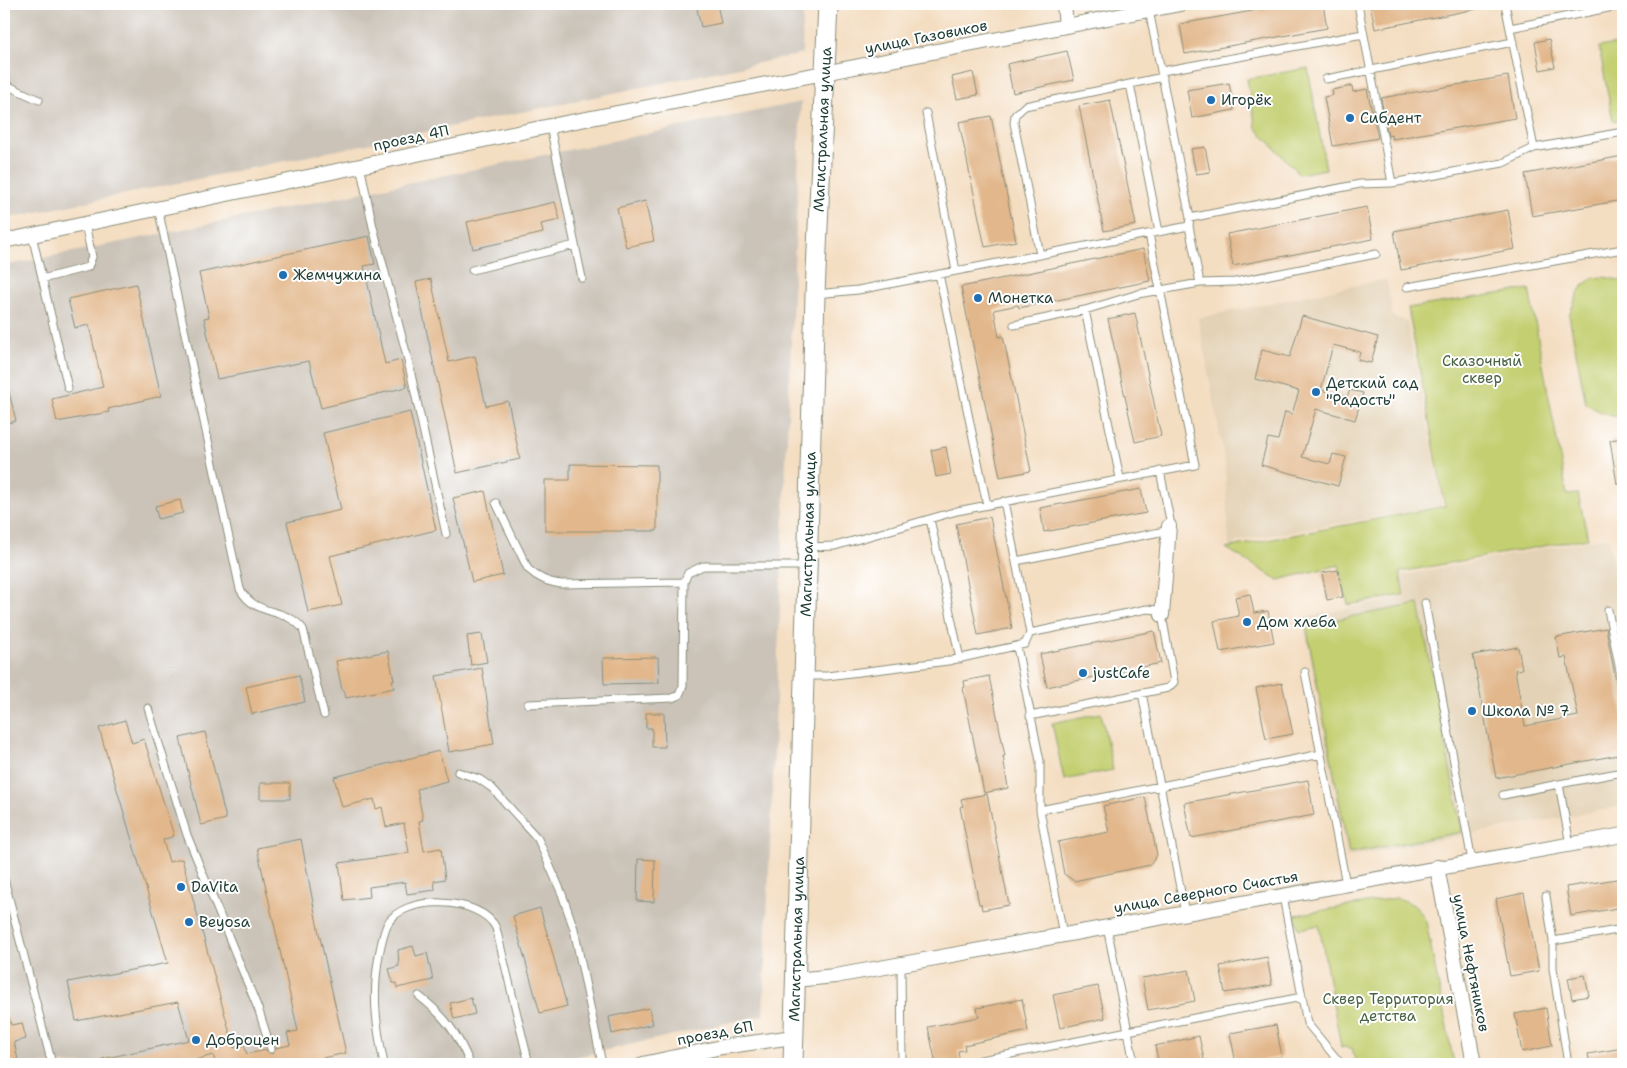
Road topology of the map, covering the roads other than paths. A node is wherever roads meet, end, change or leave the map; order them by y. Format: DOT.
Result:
graph roads {
  1 [pos="828,4"];
  2 [pos="1064,4"];
  3 [pos="1180,4"];
  4 [pos="1358,4"];
  5 [pos="1505,4"];
  6 [pos="1623,5"];
  7 [pos="1149,10"];
  8 [pos="1066,26"];
  9 [pos="1510,28"];
  10 [pos="1363,34"];
  11 [pos="1513,42"];
  12 [pos="1370,70"];
  13 [pos="826,74"];
  14 [pos="1162,74"];
  15 [pos="1326,79"];
  16 [pos="4,84"];
  17 [pos="1130,84"];
  18 [pos="39,100"];
  19 [pos="926,114"];
  20 [pos="550,126"];
  21 [pos="1623,132"];
  22 [pos="1534,148"];
  23 [pos="360,165"];
  24 [pos="1392,184"];
  25 [pos="158,208"];
  26 [pos="1189,222"];
  27 [pos="85,224"];
  28 [pos="1160,232"];
  29 [pos="1149,234"];
  30 [pos="32,235"];
  31 [pos="4,241"];
  32 [pos="576,246"];
  33 [pos="1623,248"];
  34 [pos="1376,254"];
  35 [pos="1040,255"];
  36 [pos="472,270"];
  37 [pos="956,271"];
  38 [pos="939,274"];
  39 [pos="582,278"];
  40 [pos="42,279"];
  41 [pos="1200,282"];
  42 [pos="1407,287"];
  43 [pos="1160,290"];
  44 [pos="815,294"];
  45 [pos="1085,310"];
  46 [pos="1014,324"];
  47 [pos="68,388"];
  48 [pos="1160,471"];
  49 [pos="1120,478"];
  50 [pos="1004,502"];
  51 [pos="496,503"];
  52 [pos="987,505"];
  53 [pos="930,519"];
  54 [pos="1169,526"];
  55 [pos="446,534"];
  56 [pos="808,548"];
  57 [pos="1016,561"];
  58 [pos="807,566"];
  59 [pos="684,582"];
  60 [pos="1425,603"];
  61 [pos="1608,610"];
  62 [pos="1162,615"];
  63 [pos="1030,633"];
  64 [pos="1017,647"];
  65 [pos="960,659"];
  66 [pos="1305,672"];
  67 [pos="804,676"];
  68 [pos="1623,686"];
  69 [pos="1142,693"];
  70 [pos="528,704"];
  71 [pos="148,708"];
  72 [pos="324,715"];
  73 [pos="1030,716"];
  74 [pos="1321,754"];
  75 [pos="458,772"];
  76 [pos="1623,772"];
  77 [pos="1559,784"];
  78 [pos="1161,785"];
  79 [pos="1503,794"];
  80 [pos="1040,810"];
  81 [pos="1623,835"];
  82 [pos="1570,844"];
  83 [pos="1472,861"];
  84 [pos="1437,867"];
  85 [pos="4,878"];
  86 [pos="1346,884"];
  87 [pos="1283,896"];
  88 [pos="1546,896"];
  89 [pos="1185,913"];
  90 [pos="1107,927"];
  91 [pos="1623,929"];
  92 [pos="1063,935"];
  93 [pos="1553,941"];
  94 [pos="901,964"];
  95 [pos="795,980"];
  96 [pos="420,996"];
  97 [pos="1302,997"];
  98 [pos="1128,1031"];
  99 [pos="793,1037"];
  100 [pos="271,1049"];
  101 [pos="981,1060"];
  102 [pos="52,1064"];
  103 [pos="384,1064"];
  104 [pos="470,1064"];
  105 [pos="529,1064"];
  106 [pos="602,1064"];
  107 [pos="643,1064"];
  108 [pos="793,1064"];
  109 [pos="902,1064"];
  110 [pos="1134,1064"];
  111 [pos="1341,1064"];
  112 [pos="1474,1064"];
  113 [pos="1568,1064"];
  1 -- 13 [label="main road, Магистральная улица"];
  2 -- 8 [label="street"];
  3 -- 7 [label="street, улица Газовиков"];
  4 -- 10 [label="lane"];
  5 -- 9 [label="lane"];
  6 -- 9 [label="lane"];
  7 -- 8 [label="street, улица Газовиков"];
  7 -- 14 [label="lane"];
  8 -- 13 [label="street, улица Газовиков"];
  9 -- 11 [label="lane"];
  10 -- 12 [label="lane"];
  10 -- 14 [label="lane"];
  11 -- 12 [label="lane"];
  11 -- 22 [label="lane"];
  12 -- 15 [label="lane"];
  12 -- 24 [label="lane"];
  13 -- 20 [label="street, проезд 4П"];
  13 -- 44 [label="main road, Магистральная улица"];
  14 -- 17 [label="lane"];
  14 -- 26 [label="lane"];
  16 -- 18 [label="lane"];
  17 -- 28 [label="lane"];
  17 -- 35 [label="lane"];
  19 -- 37 [label="lane"];
  20 -- 23 [label="street, проезд 4П"];
  20 -- 32 [label="lane"];
  21 -- 22 [label="lane"];
  22 -- 24 [label="lane"];
  23 -- 25 [label="street, проезд 4П"];
  23 -- 55 [label="lane"];
  24 -- 26 [label="lane"];
  25 -- 27 [label="street, проезд 4П"];
  25 -- 72 [label="lane"];
  26 -- 28 [label="lane"];
  26 -- 41 [label="lane"];
  27 -- 30 [label="street, проезд 4П"];
  27 -- 40 [label="lane"];
  28 -- 29 [label="lane"];
  29 -- 35 [label="lane"];
  29 -- 43 [label="lane"];
  30 -- 31 [label="street, проезд 4П"];
  30 -- 40 [label="lane"];
  32 -- 36 [label="lane"];
  32 -- 39 [label="lane"];
  33 -- 42 [label="lane"];
  34 -- 41 [label="lane"];
  35 -- 37 [label="lane"];
  37 -- 38 [label="lane"];
  38 -- 44 [label="lane"];
  38 -- 52 [label="lane"];
  40 -- 47 [label="lane"];
  41 -- 43 [label="lane"];
  43 -- 45 [label="lane"];
  43 -- 48 [label="lane"];
  44 -- 56 [label="main road, Магистральная улица"];
  45 -- 46 [label="lane"];
  45 -- 49 [label="lane"];
  48 -- 49 [label="lane"];
  48 -- 54 [label="lane"];
  49 -- 50 [label="lane"];
  50 -- 52 [label="lane"];
  50 -- 57 [label="lane"];
  51 -- 59 [label="lane"];
  52 -- 53 [label="lane"];
  53 -- 56 [label="lane"];
  53 -- 65 [label="lane"];
  54 -- 57 [label="lane"];
  54 -- 62 [label="street"];
  56 -- 58 [label="main road, Магистральная улица"];
  57 -- 63 [label="lane"];
  58 -- 59 [label="lane"];
  58 -- 67 [label="main road, Магистральная улица"];
  59 -- 70 [label="lane"];
  60 -- 83 [label="lane"];
  61 -- 68 [label="lane"];
  62 -- 63 [label="lane"];
  62 -- 69 [label="lane"];
  63 -- 64 [label="lane"];
  64 -- 65 [label="lane"];
  64 -- 73 [label="lane"];
  65 -- 67 [label="lane"];
  66 -- 74 [label="lane"];
  67 -- 95 [label="main road, Магистральная улица"];
  69 -- 73 [label="lane"];
  69 -- 78 [label="lane"];
  71 -- 100 [label="lane"];
  73 -- 80 [label="lane"];
  74 -- 78 [label="lane"];
  74 -- 86 [label="lane"];
  75 -- 106 [label="lane"];
  76 -- 77 [label="lane"];
  77 -- 79 [label="lane"];
  77 -- 82 [label="lane"];
  78 -- 80 [label="lane"];
  78 -- 89 [label="lane"];
  80 -- 92 [label="lane"];
  81 -- 82 [label="street, улица Северного Счастья"];
  82 -- 83 [label="street, улица Северного Счастья"];
  83 -- 84 [label="street, улица Северного Счастья"];
  84 -- 86 [label="street, улица Северного Счастья"];
  84 -- 112 [label="street, улица Нефтяников"];
  85 -- 102 [label="lane"];
  86 -- 87 [label="street, улица Северного Счастья"];
  87 -- 89 [label="street, улица Северного Счастья"];
  87 -- 97 [label="lane"];
  88 -- 93 [label="lane"];
  89 -- 90 [label="street, улица Северного Счастья"];
  90 -- 92 [label="street, улица Северного Счастья"];
  90 -- 98 [label="lane"];
  91 -- 93 [label="lane"];
  92 -- 94 [label="street, улица Северного Счастья"];
  93 -- 113 [label="lane"];
  94 -- 95 [label="street, улица Северного Счастья"];
  94 -- 109 [label="lane"];
  95 -- 99 [label="main road, Магистральная улица"];
  96 -- 104 [label="lane"];
  97 -- 98 [label="lane"];
  97 -- 111 [label="lane"];
  98 -- 101 [label="lane"];
  98 -- 110 [label="lane"];
  99 -- 107 [label="street, проезд 6П"];
  99 -- 108 [label="main road, Магистральная улица"];
  103 -- 105 [label="lane"];
}
